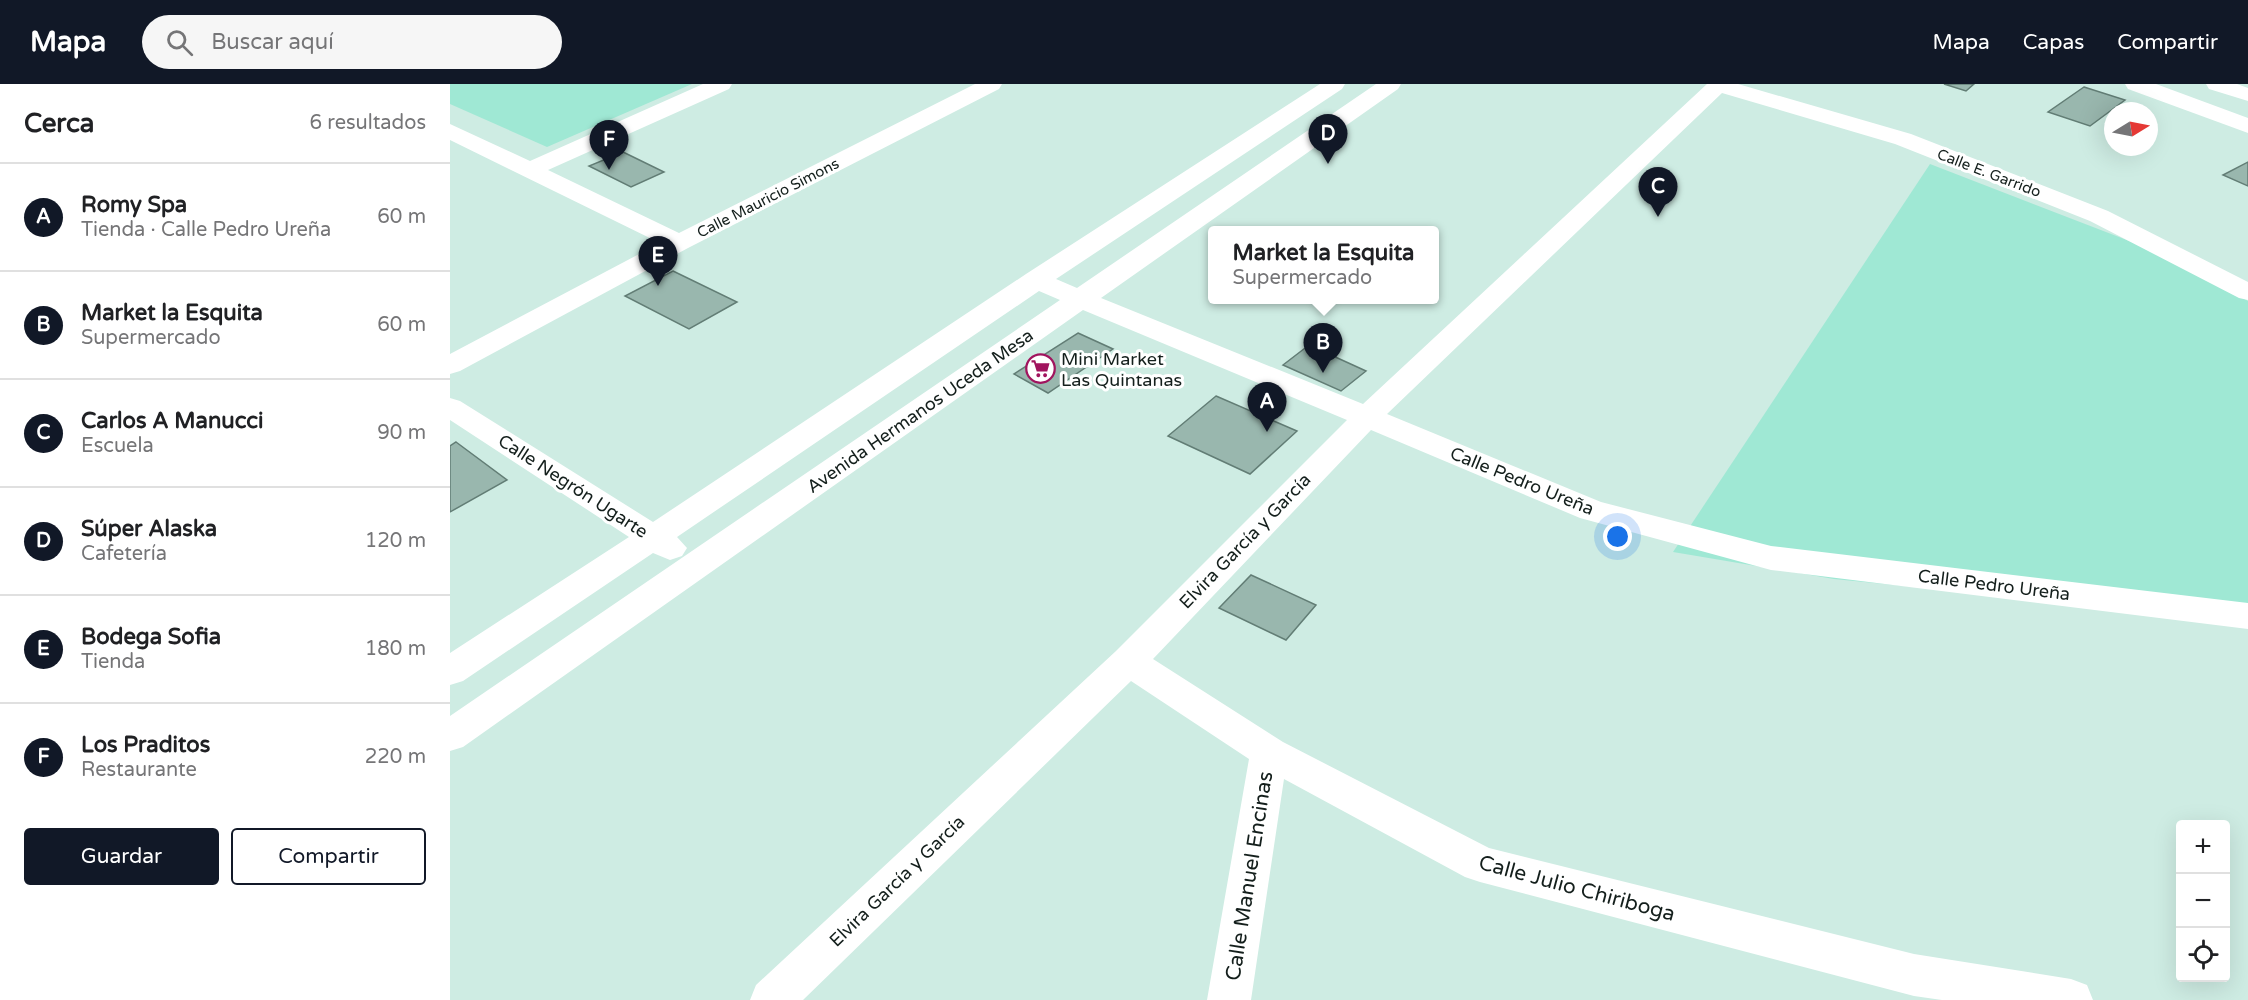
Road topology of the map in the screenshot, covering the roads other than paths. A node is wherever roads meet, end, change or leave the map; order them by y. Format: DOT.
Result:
graph roads {
  1 [pos="722,84"];
  2 [pos="991,84"];
  3 [pos="1334,84"];
  4 [pos="1390,84"];
  5 [pos="2136,84"];
  6 [pos="2217,84"];
  7 [pos="1719,85"];
  8 [pos="2248,94"];
  9 [pos="2248,126"];
  10 [pos="450,131"];
  11 [pos="529,170"];
  12 [pos="679,243"];
  13 [pos="1035,280"];
  14 [pos="2248,292"];
  15 [pos="1081,300"];
  16 [pos="450,365"];
  17 [pos="450,407"];
  18 [pos="1366,418"];
  19 [pos="654,537"];
  20 [pos="697,565"];
  21 [pos="2248,616"];
  22 [pos="1128,661"];
  23 [pos="450,671"];
  24 [pos="450,736"];
  25 [pos="1269,753"];
  26 [pos="772,1000"];
  27 [pos="1229,1000"];
  28 [pos="2071,1000"];
  1 -- 11 [label="street"];
  2 -- 12 [label="street, Calle Mauricio Simons"];
  3 -- 13 [label="street"];
  4 -- 15 [label="street, Avenida Hermanos Uceda Mesa"];
  5 -- 9 [label="street"];
  6 -- 8 [label="street"];
  7 -- 14 [label="street, Calle E. Garrido"];
  7 -- 18 [label="street, Elvira García y García"];
  10 -- 11 [label="street"];
  11 -- 12 [label="street"];
  12 -- 16 [label="street, Calle Mauricio Simons"];
  13 -- 15 [label="street, Calle Pedro Ureña"];
  13 -- 19 [label="street"];
  15 -- 18 [label="street, Calle Pedro Ureña"];
  15 -- 20 [label="street, Avenida Hermanos Uceda Mesa"];
  17 -- 19 [label="street, Calle Negrón Ugarte"];
  18 -- 21 [label="street, Calle Pedro Ureña"];
  18 -- 22 [label="street, Elvira García y García"];
  19 -- 20 [label="street, Calle Negrón Ugarte"];
  19 -- 23 [label="street"];
  20 -- 24 [label="street, Avenida Hermanos Uceda Mesa"];
  22 -- 25 [label="street, Calle Julio Chiriboga"];
  22 -- 26 [label="street, Elvira García y García"];
  25 -- 27 [label="street, Calle Manuel Encinas"];
  25 -- 28 [label="street, Calle Julio Chiriboga"];
}
